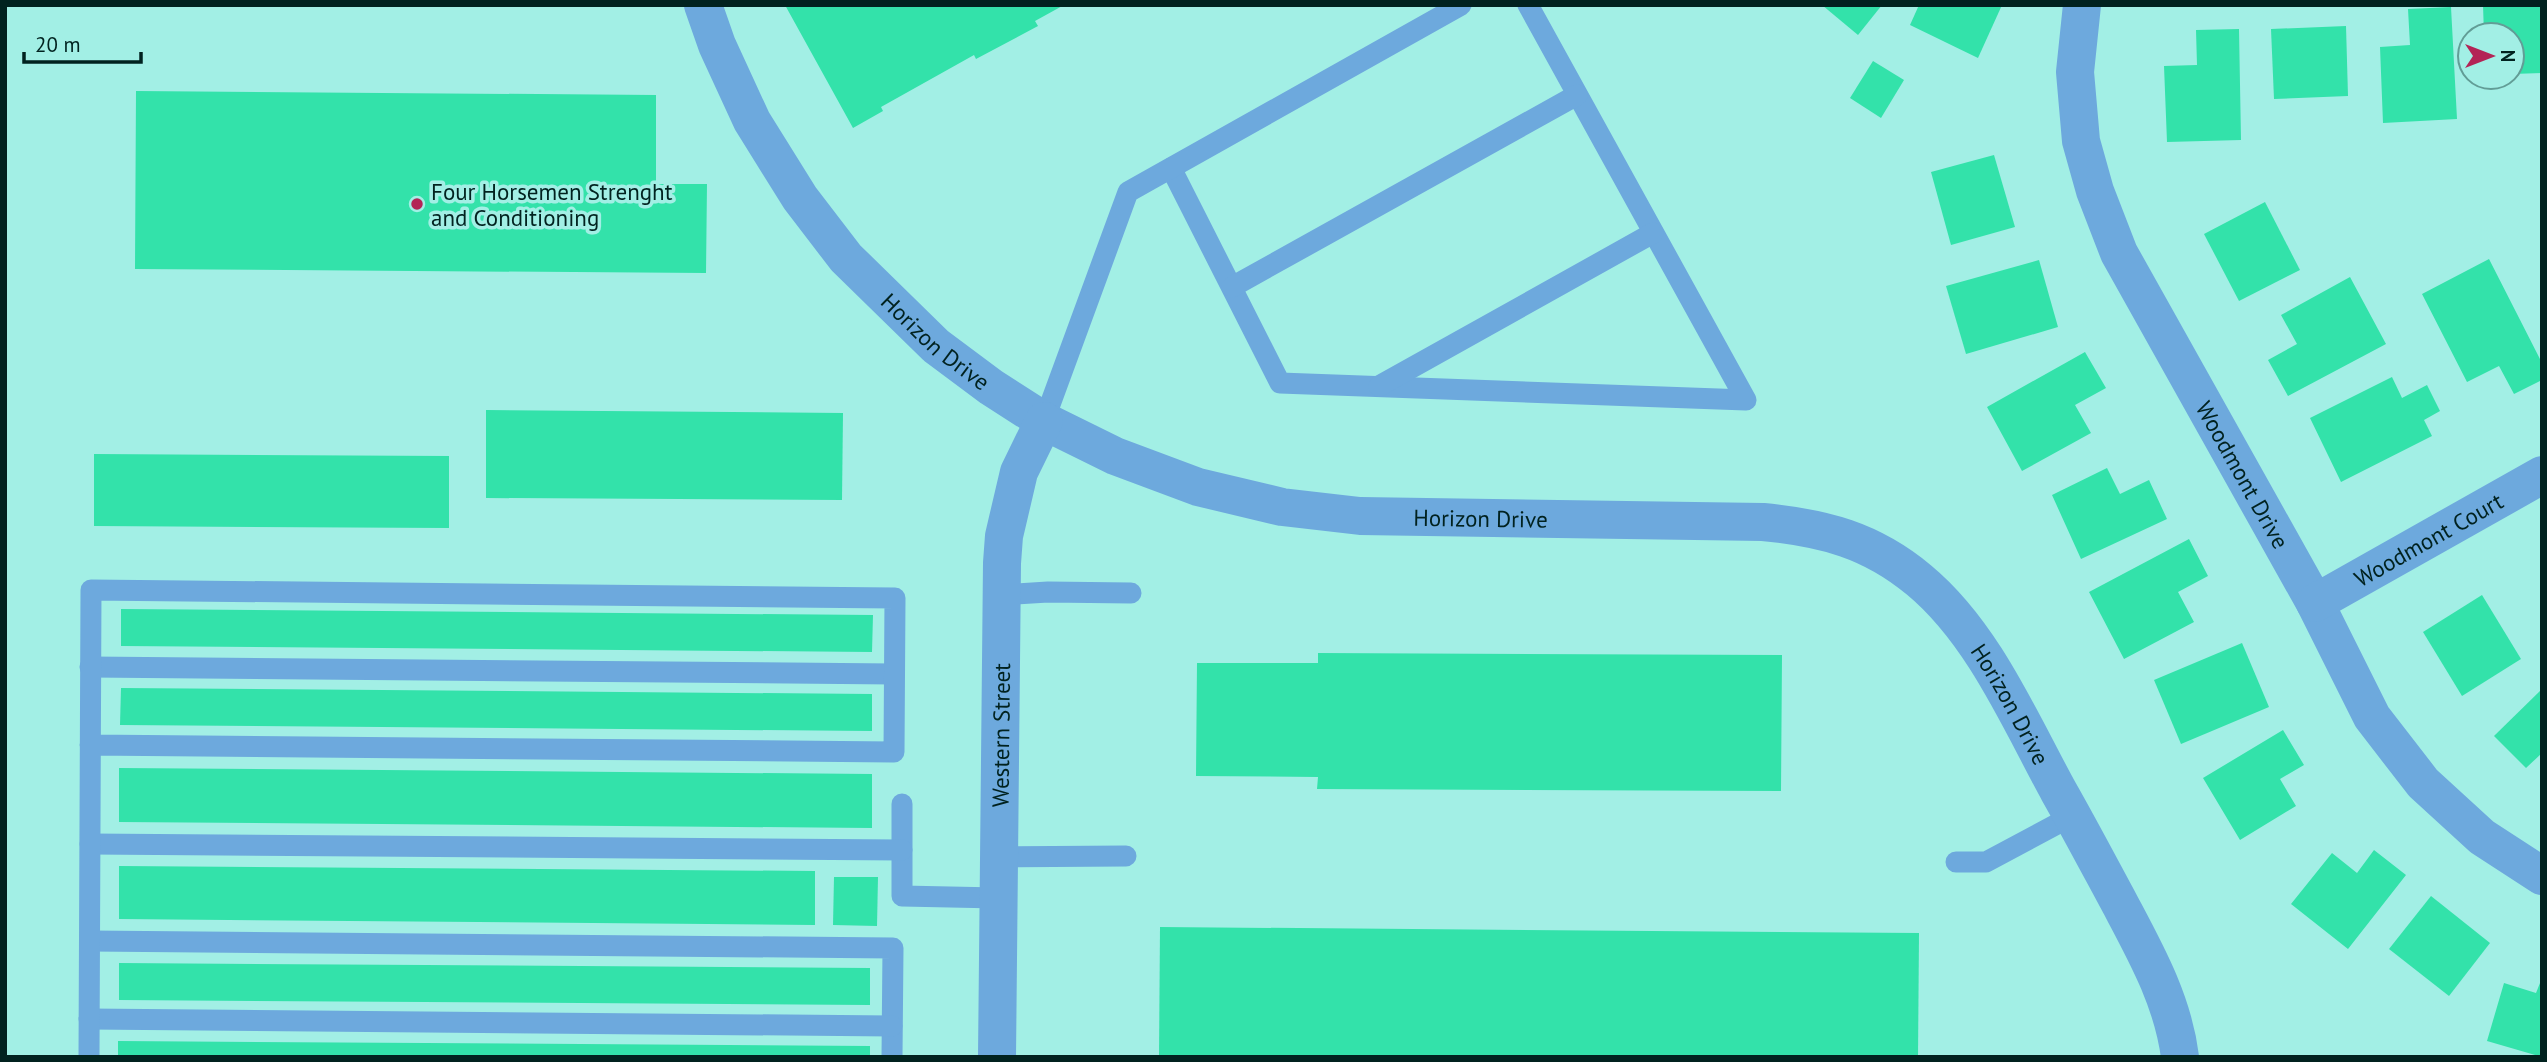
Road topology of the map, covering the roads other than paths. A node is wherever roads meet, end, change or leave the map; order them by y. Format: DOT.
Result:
graph roads {
  1 [pos="703,5"];
  2 [pos="1461,5"];
  3 [pos="1528,5"];
  4 [pos="2082,5"];
  5 [pos="1577,95"];
  6 [pos="1171,167"];
  7 [pos="1653,233"];
  8 [pos="1232,287"];
  9 [pos="1377,387"];
  10 [pos="1044,421"];
  11 [pos="2542,475"];
  12 [pos="1131,593"];
  13 [pos="1000,595"];
  14 [pos="2315,603"];
  15 [pos="89,667"];
  16 [pos="894,674"];
  17 [pos="90,745"];
  18 [pos="902,804"];
  19 [pos="2072,816"];
  20 [pos="89,844"];
  21 [pos="902,850"];
  22 [pos="1126,856"];
  23 [pos="998,857"];
  24 [pos="1956,862"];
  25 [pos="2542,876"];
  26 [pos="998,898"];
  27 [pos="89,941"];
  28 [pos="89,1019"];
  29 [pos="892,1026"];
  30 [pos="89,1057"];
  31 [pos="892,1057"];
  32 [pos="997,1057"];
  33 [pos="2180,1057"];
  1 -- 10 [label="street, Horizon Drive"];
  2 -- 6 [label="lane"];
  3 -- 5 [label="lane"];
  4 -- 14 [label="street, Woodmont Drive"];
  5 -- 7 [label="lane"];
  5 -- 8 [label="lane"];
  6 -- 8 [label="lane"];
  6 -- 10 [label="lane"];
  7 -- 9 [label="lane"];
  7 -- 9 [label="lane"];
  8 -- 9 [label="lane"];
  10 -- 13 [label="street, Western Street"];
  10 -- 19 [label="street, Horizon Drive"];
  11 -- 14 [label="street, Woodmont Court"];
  12 -- 13 [label="lane"];
  13 -- 23 [label="street, Western Street"];
  14 -- 25 [label="street, Woodmont Drive"];
  15 -- 16 [label="lane"];
  15 -- 16 [label="lane"];
  15 -- 17 [label="lane"];
  16 -- 17 [label="lane"];
  17 -- 20 [label="lane"];
  18 -- 21 [label="lane"];
  19 -- 24 [label="lane"];
  19 -- 33 [label="street, Horizon Drive"];
  20 -- 21 [label="lane"];
  20 -- 27 [label="lane"];
  21 -- 26 [label="lane"];
  22 -- 23 [label="lane"];
  23 -- 26 [label="street, Western Street"];
  26 -- 32 [label="street, Western Street"];
  27 -- 28 [label="lane"];
  27 -- 29 [label="lane"];
  28 -- 29 [label="lane"];
  28 -- 30 [label="lane"];
  29 -- 31 [label="lane"];
}
